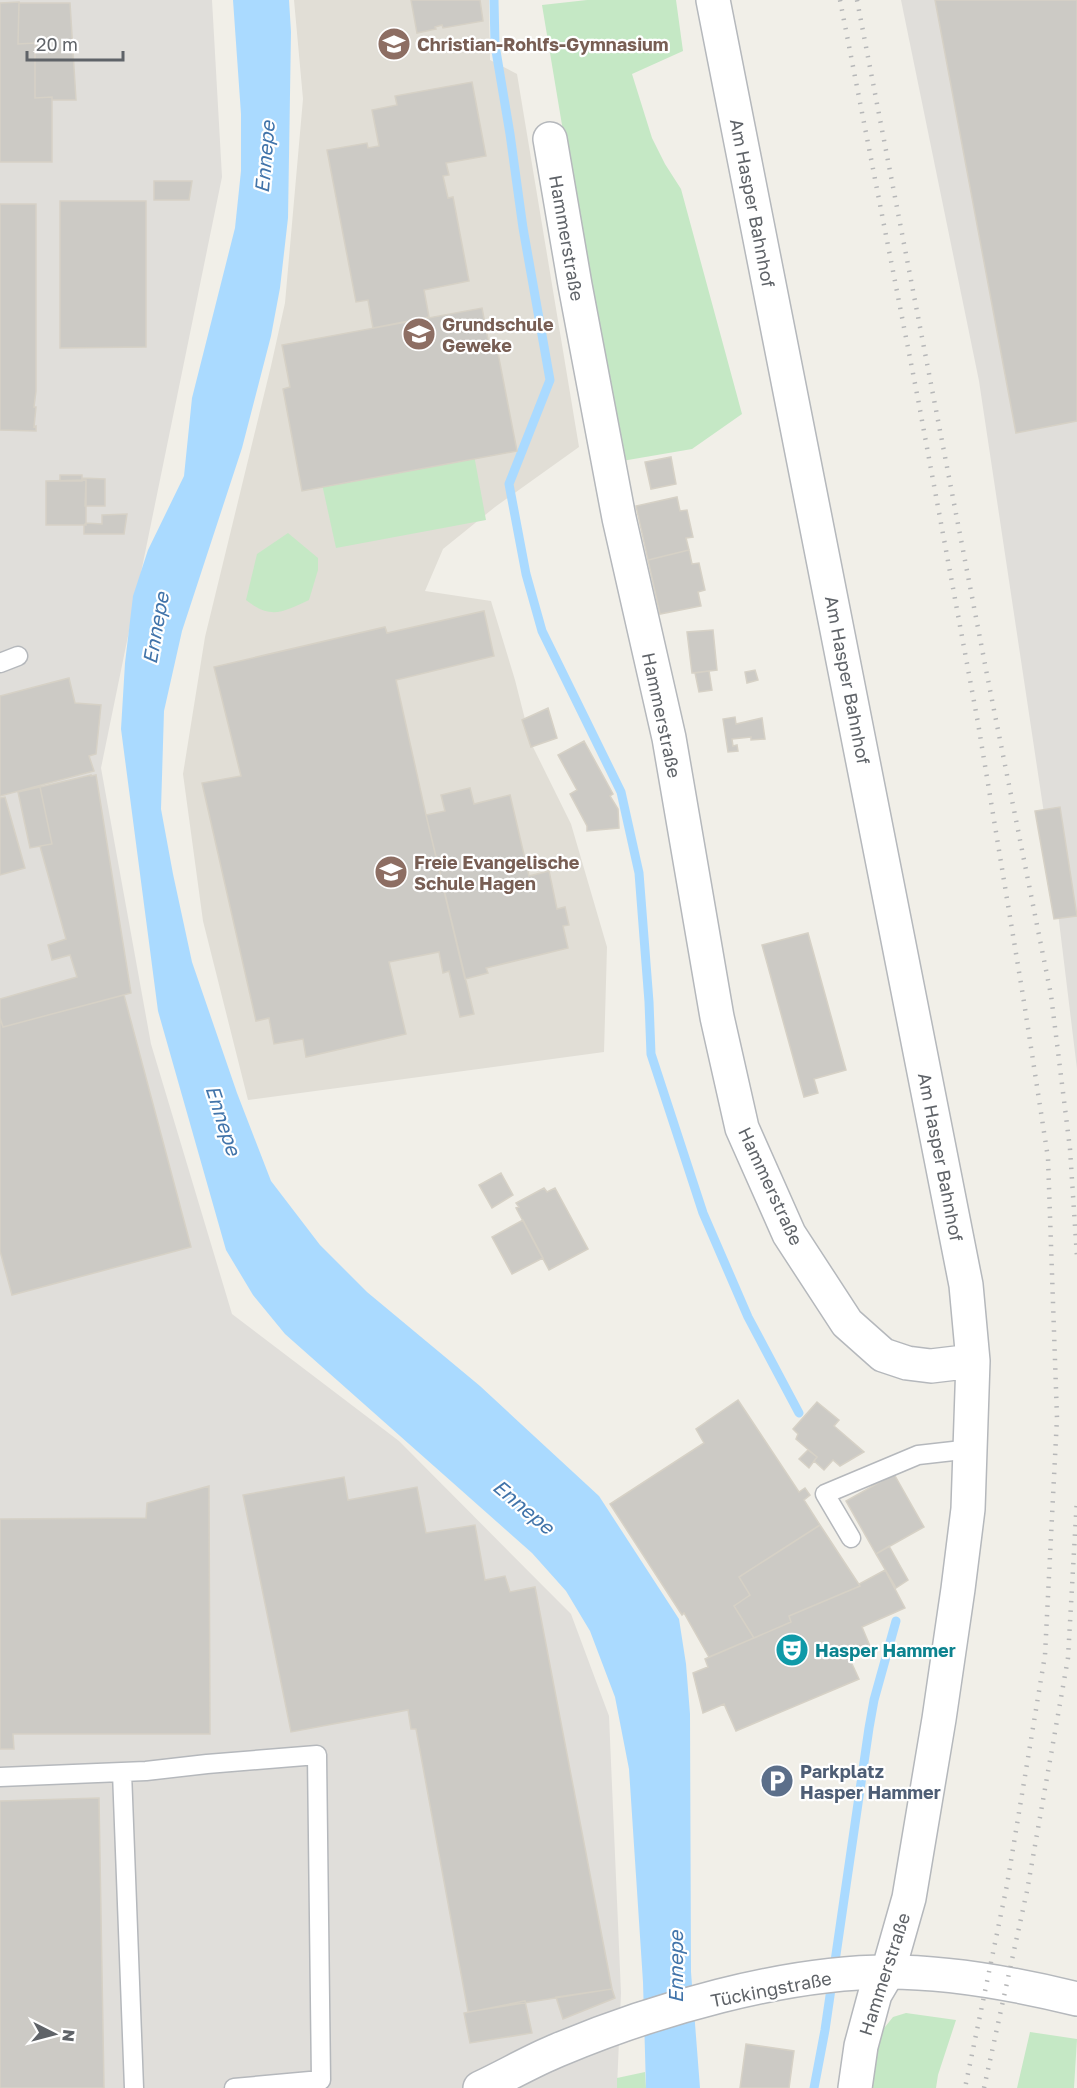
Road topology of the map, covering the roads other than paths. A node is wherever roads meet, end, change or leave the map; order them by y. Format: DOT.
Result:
graph roads {
  1 [pos="713,0"];
  2 [pos="550,139"];
  3 [pos="18,656"];
  4 [pos="0,663"];
  5 [pos="973,1362"];
  6 [pos="970,1449"];
  7 [pos="851,1538"];
  8 [pos="122,1772"];
  9 [pos="0,1777"];
  10 [pos="873,1973"];
  11 [pos="1077,2000"];
  12 [pos="134,2088"];
  13 [pos="234,2088"];
  14 [pos="480,2088"];
  15 [pos="855,2088"];
  1 -- 5 [label="street, Am Hasper Bahnhof"];
  2 -- 5 [label="street, Hammerstraße"];
  3 -- 4 [label="lane"];
  5 -- 6 [label="street, Hammerstraße"];
  6 -- 7 [label="lane"];
  6 -- 10 [label="street, Hammerstraße"];
  8 -- 9 [label="lane"];
  8 -- 12 [label="lane"];
  8 -- 13 [label="lane"];
  10 -- 11 [label="street, Tückingstraße"];
  10 -- 14 [label="street, Tückingstraße"];
  10 -- 15 [label="street, Hammerstraße"];
}
